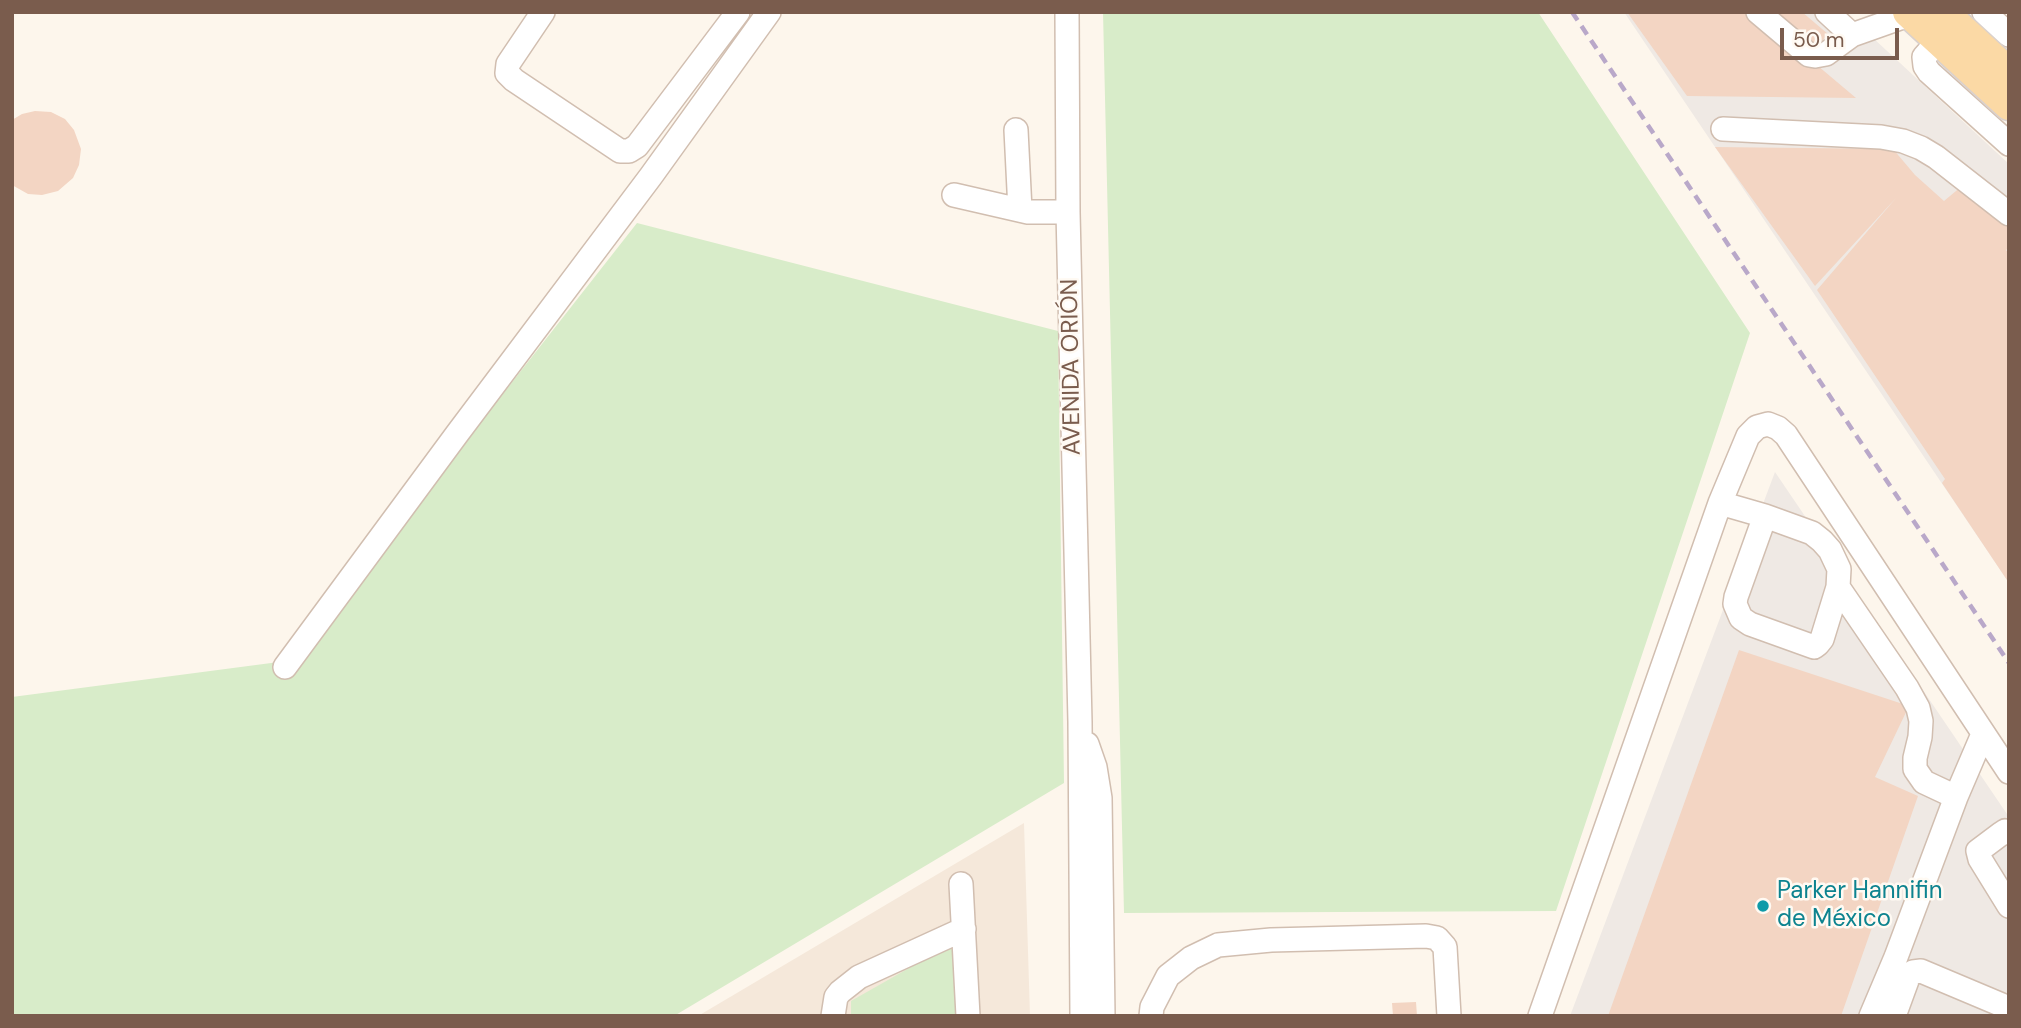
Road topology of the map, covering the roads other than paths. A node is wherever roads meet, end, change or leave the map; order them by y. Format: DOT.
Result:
graph roads {
  1 [pos="543,12"];
  2 [pos="738,12"];
  3 [pos="769,12"];
  4 [pos="1067,12"];
  5 [pos="1758,12"];
  6 [pos="1827,12"];
  7 [pos="1984,12"];
  8 [pos="1912,13"];
  9 [pos="1945,25"];
  10 [pos="1852,35"];
  11 [pos="2009,35"];
  12 [pos="2009,73"];
  13 [pos="2009,105"];
  14 [pos="1723,129"];
  15 [pos="1016,130"];
  16 [pos="2009,144"];
  17 [pos="954,195"];
  18 [pos="1020,210"];
  19 [pos="1068,212"];
  20 [pos="2009,214"];
  21 [pos="1720,503"];
  22 [pos="1765,516"];
  23 [pos="1838,587"];
  24 [pos="285,667"];
  25 [pos="1080,722"];
  26 [pos="1983,734"];
  27 [pos="2009,772"];
  28 [pos="1956,797"];
  29 [pos="2009,832"];
  30 [pos="961,884"];
  31 [pos="2009,906"];
  32 [pos="964,929"];
  33 [pos="834,1007"];
  34 [pos="2009,1007"];
  35 [pos="968,1016"];
  36 [pos="1082,1016"];
  37 [pos="1103,1016"];
  38 [pos="1151,1016"];
  39 [pos="1449,1016"];
  40 [pos="1540,1016"];
  41 [pos="1871,1016"];
  42 [pos="1894,1016"];
  1 -- 2 [label="street"];
  3 -- 24 [label="street"];
  4 -- 19 [label="street, AVENIDA ORIÓN"];
  5 -- 10 [label="street"];
  6 -- 10 [label="street"];
  7 -- 11 [label="street"];
  8 -- 9 [label="main road"];
  8 -- 10 [label="street"];
  9 -- 12 [label="main road"];
  9 -- 13 [label="main road"];
  9 -- 16 [label="street"];
  14 -- 20 [label="street"];
  15 -- 18 [label="street"];
  17 -- 18 [label="street"];
  18 -- 19 [label="street"];
  19 -- 25 [label="street, AVENIDA ORIÓN"];
  21 -- 22 [label="street"];
  21 -- 26 [label="street"];
  21 -- 40 [label="street"];
  22 -- 23 [label="street"];
  22 -- 23 [label="street"];
  23 -- 28 [label="street"];
  25 -- 36 [label="street, AVENIDA ORIÓN"];
  25 -- 37 [label="street, AVENIDA ORIÓN"];
  26 -- 27 [label="street"];
  26 -- 28 [label="street"];
  28 -- 41 [label="street"];
  29 -- 31 [label="street"];
  30 -- 32 [label="street"];
  32 -- 33 [label="street"];
  32 -- 35 [label="street"];
  34 -- 42 [label="street"];
  38 -- 39 [label="street"];
}
